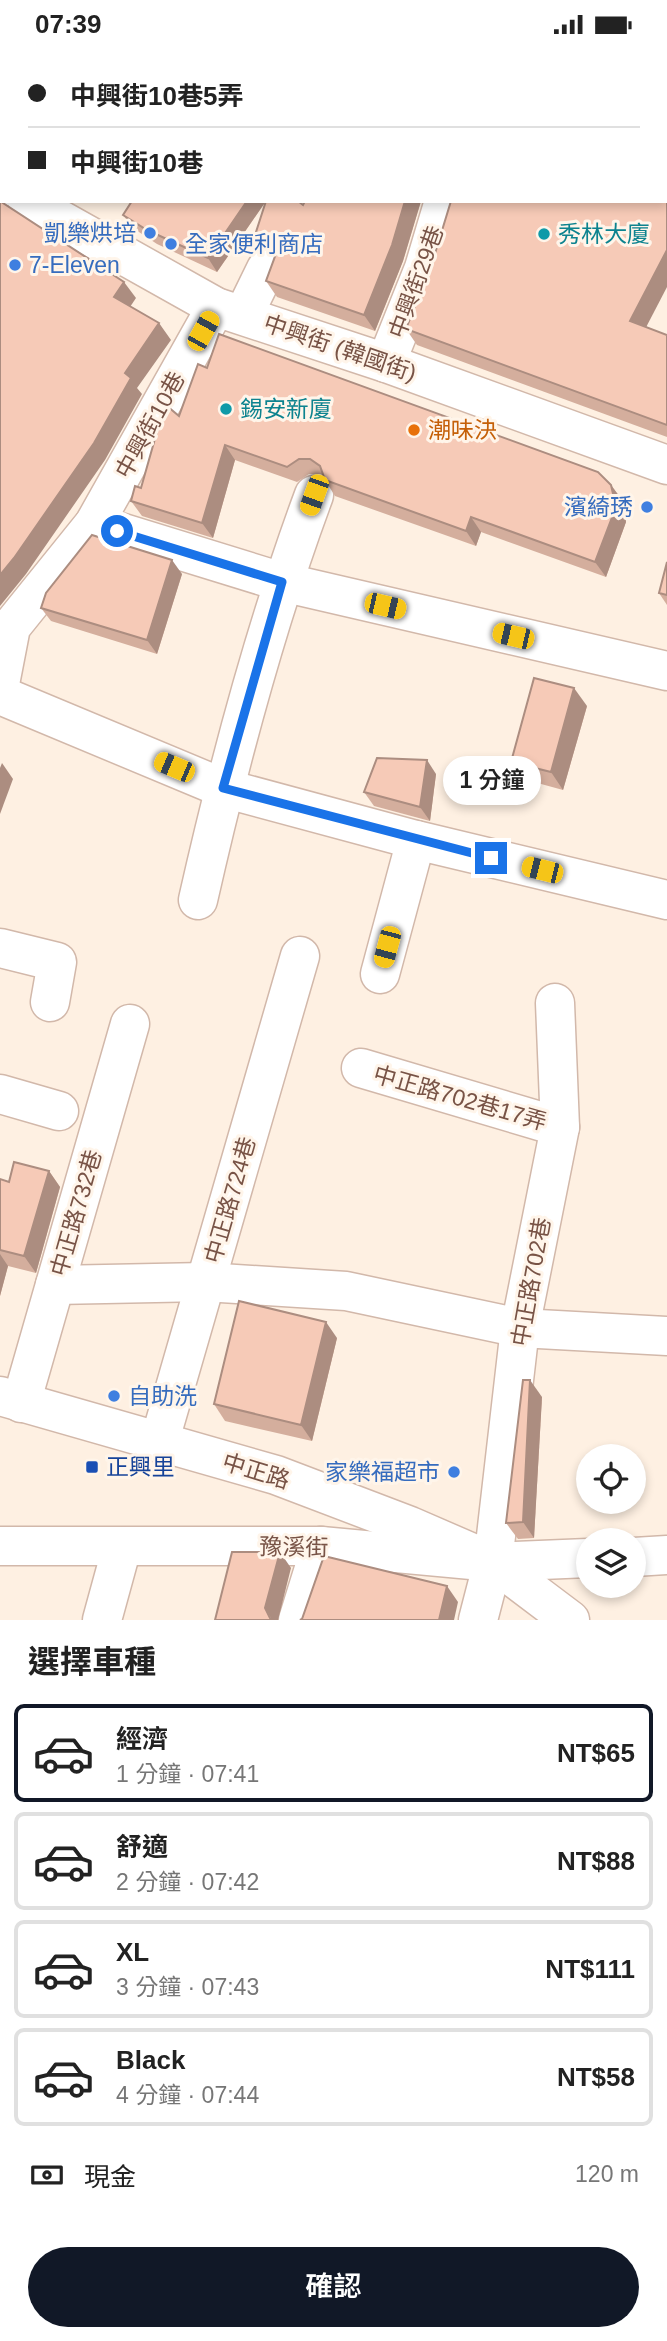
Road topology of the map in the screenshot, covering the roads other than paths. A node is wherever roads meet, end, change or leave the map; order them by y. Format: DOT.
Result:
graph roads {
  1 [pos="31,203"];
  2 [pos="443,203"];
  3 [pos="266,269"];
  4 [pos="230,310"];
  5 [pos="386,363"];
  6 [pos="667,465"];
  7 [pos="314,495"];
  8 [pos="93,524"];
  9 [pos="282,582"];
  10 [pos="5,624"];
  11 [pos="667,671"];
  12 [pos="0,684"];
  13 [pos="0,695"];
  14 [pos="223,788"];
  15 [pos="416,840"];
  16 [pos="198,900"];
  17 [pos="667,900"];
  18 [pos="0,948"];
  19 [pos="300,956"];
  20 [pos="380,974"];
  21 [pos="50,1002"];
  22 [pos="555,1003"];
  23 [pos="130,1024"];
  24 [pos="360,1068"];
  25 [pos="0,1094"];
  26 [pos="59,1111"];
  27 [pos="560,1127"];
  28 [pos="205,1282"];
  29 [pos="55,1285"];
  30 [pos="520,1328"];
  31 [pos="667,1336"];
  32 [pos="10,1400"];
  33 [pos="159,1443"];
  34 [pos="0,1546"];
  35 [pos="321,1546"];
  36 [pos="122,1547"];
  37 [pos="667,1555"];
  38 [pos="646,1556"];
  39 [pos="576,1559"];
  40 [pos="493,1562"];
  41 [pos="102,1620"];
  42 [pos="298,1620"];
  43 [pos="478,1620"];
  44 [pos="570,1620"];
  1 -- 4 [label="street, 中興街 (韓國街)"];
  2 -- 5 [label="street, 中興街29巷"];
  3 -- 4 [label="street, 中興街10巷"];
  4 -- 5 [label="street, 中興街 (韓國街)"];
  4 -- 8 [label="street, 中興街10巷"];
  5 -- 6 [label="street, 中興街 (韓國街)"];
  7 -- 9 [label="street"];
  8 -- 9 [label="street"];
  8 -- 10 [label="street, 中興街10巷"];
  9 -- 11 [label="street"];
  9 -- 14 [label="street"];
  10 -- 12 [label="street, 中興街10巷"];
  13 -- 14 [label="street"];
  14 -- 15 [label="street"];
  14 -- 16 [label="street"];
  15 -- 17 [label="street"];
  15 -- 20 [label="street"];
  18 -- 21 [label="street"];
  19 -- 28 [label="street, 中正路724巷"];
  22 -- 27 [label="street, 中正路702巷"];
  23 -- 29 [label="street, 中正路732巷"];
  24 -- 27 [label="street, 中正路702巷17弄"];
  25 -- 26 [label="street"];
  27 -- 30 [label="street, 中正路702巷"];
  28 -- 29 [label="street"];
  28 -- 30 [label="street"];
  28 -- 33 [label="street, 中正路724巷"];
  29 -- 32 [label="street, 中正路732巷"];
  30 -- 31 [label="street"];
  30 -- 40 [label="street, 中正路702巷"];
  32 -- 33 [label="street, 中正路"];
  33 -- 40 [label="street, 中正路"];
  34 -- 36 [label="street, 豫溪街"];
  35 -- 36 [label="street, 豫溪街"];
  35 -- 40 [label="street, 豫溪街"];
  35 -- 42 [label="street"];
  36 -- 41 [label="street"];
  37 -- 38 [label="street"];
  39 -- 40 [label="street, 豫溪街"];
  40 -- 43 [label="street, 中正路702巷"];
  40 -- 44 [label="street, 中正路"];
}
